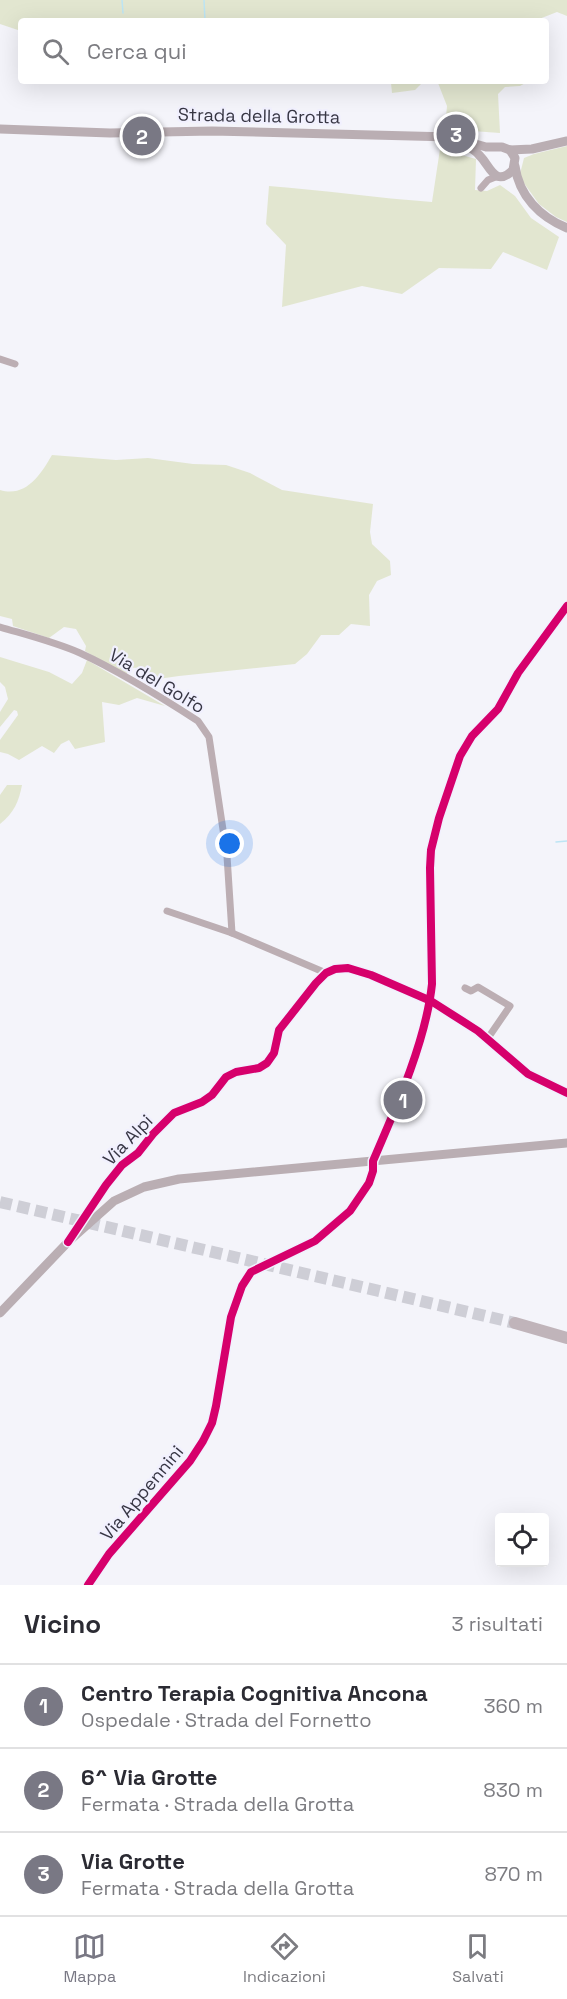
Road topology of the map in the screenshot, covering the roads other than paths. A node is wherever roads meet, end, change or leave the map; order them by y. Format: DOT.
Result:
graph roads {
  1 [pos="0,129"];
  2 [pos="446,138"];
  3 [pos="567,141"];
  4 [pos="497,147"];
  5 [pos="532,149"];
  6 [pos="510,150"];
  7 [pos="515,164"];
  8 [pos="487,165"];
  9 [pos="501,176"];
  10 [pos="523,192"];
  11 [pos="567,228"];
  12 [pos="0,359"];
  13 [pos="15,364"];
  14 [pos="567,606"];
  15 [pos="0,627"];
  16 [pos="167,911"];
  17 [pos="232,933"];
  18 [pos="326,973"];
  19 [pos="465,988"];
  20 [pos="431,1001"];
  21 [pos="488,1038"];
  22 [pos="567,1093"];
  23 [pos="567,1143"];
  24 [pos="373,1161"];
  25 [pos="68,1242"];
  26 [pos="0,1313"];
  27 [pos="514,1323"];
  28 [pos="567,1338"];
  29 [pos="88,1585"];
  1 -- 2 [label="street, Strada della Grotta"];
  2 -- 4 [label="street, Strada della Grotta"];
  2 -- 8 [label="street, Strada della Grotta"];
  3 -- 5 [label="street, Strada della Grotta"];
  4 -- 6 [label="street, Strada della Grotta"];
  4 -- 8 [label="street"];
  5 -- 6 [label="street, Strada della Grotta"];
  5 -- 7 [label="street, Strada della Grotta"];
  6 -- 7 [label="street"];
  7 -- 9 [label="street, Strada della Grotta"];
  7 -- 10 [label="street"];
  8 -- 9 [label="street, Strada della Grotta"];
  8 -- 9 [label="street, Strada della Grotta"];
  9 -- 10 [label="street"];
  10 -- 11 [label="street"];
  12 -- 13 [label="street"];
  14 -- 20 [label="street"];
  15 -- 17 [label="street, Via del Golfo"];
  16 -- 17 [label="street"];
  17 -- 18 [label="street"];
  18 -- 20 [label="street"];
  18 -- 25 [label="street, Via Alpi"];
  19 -- 21 [label="street"];
  20 -- 21 [label="street"];
  20 -- 24 [label="street"];
  21 -- 22 [label="street"];
  23 -- 24 [label="street"];
  24 -- 25 [label="street"];
  24 -- 29 [label="street, Via Appennini"];
  25 -- 26 [label="street"];
  27 -- 28 [label="highway"];
}
